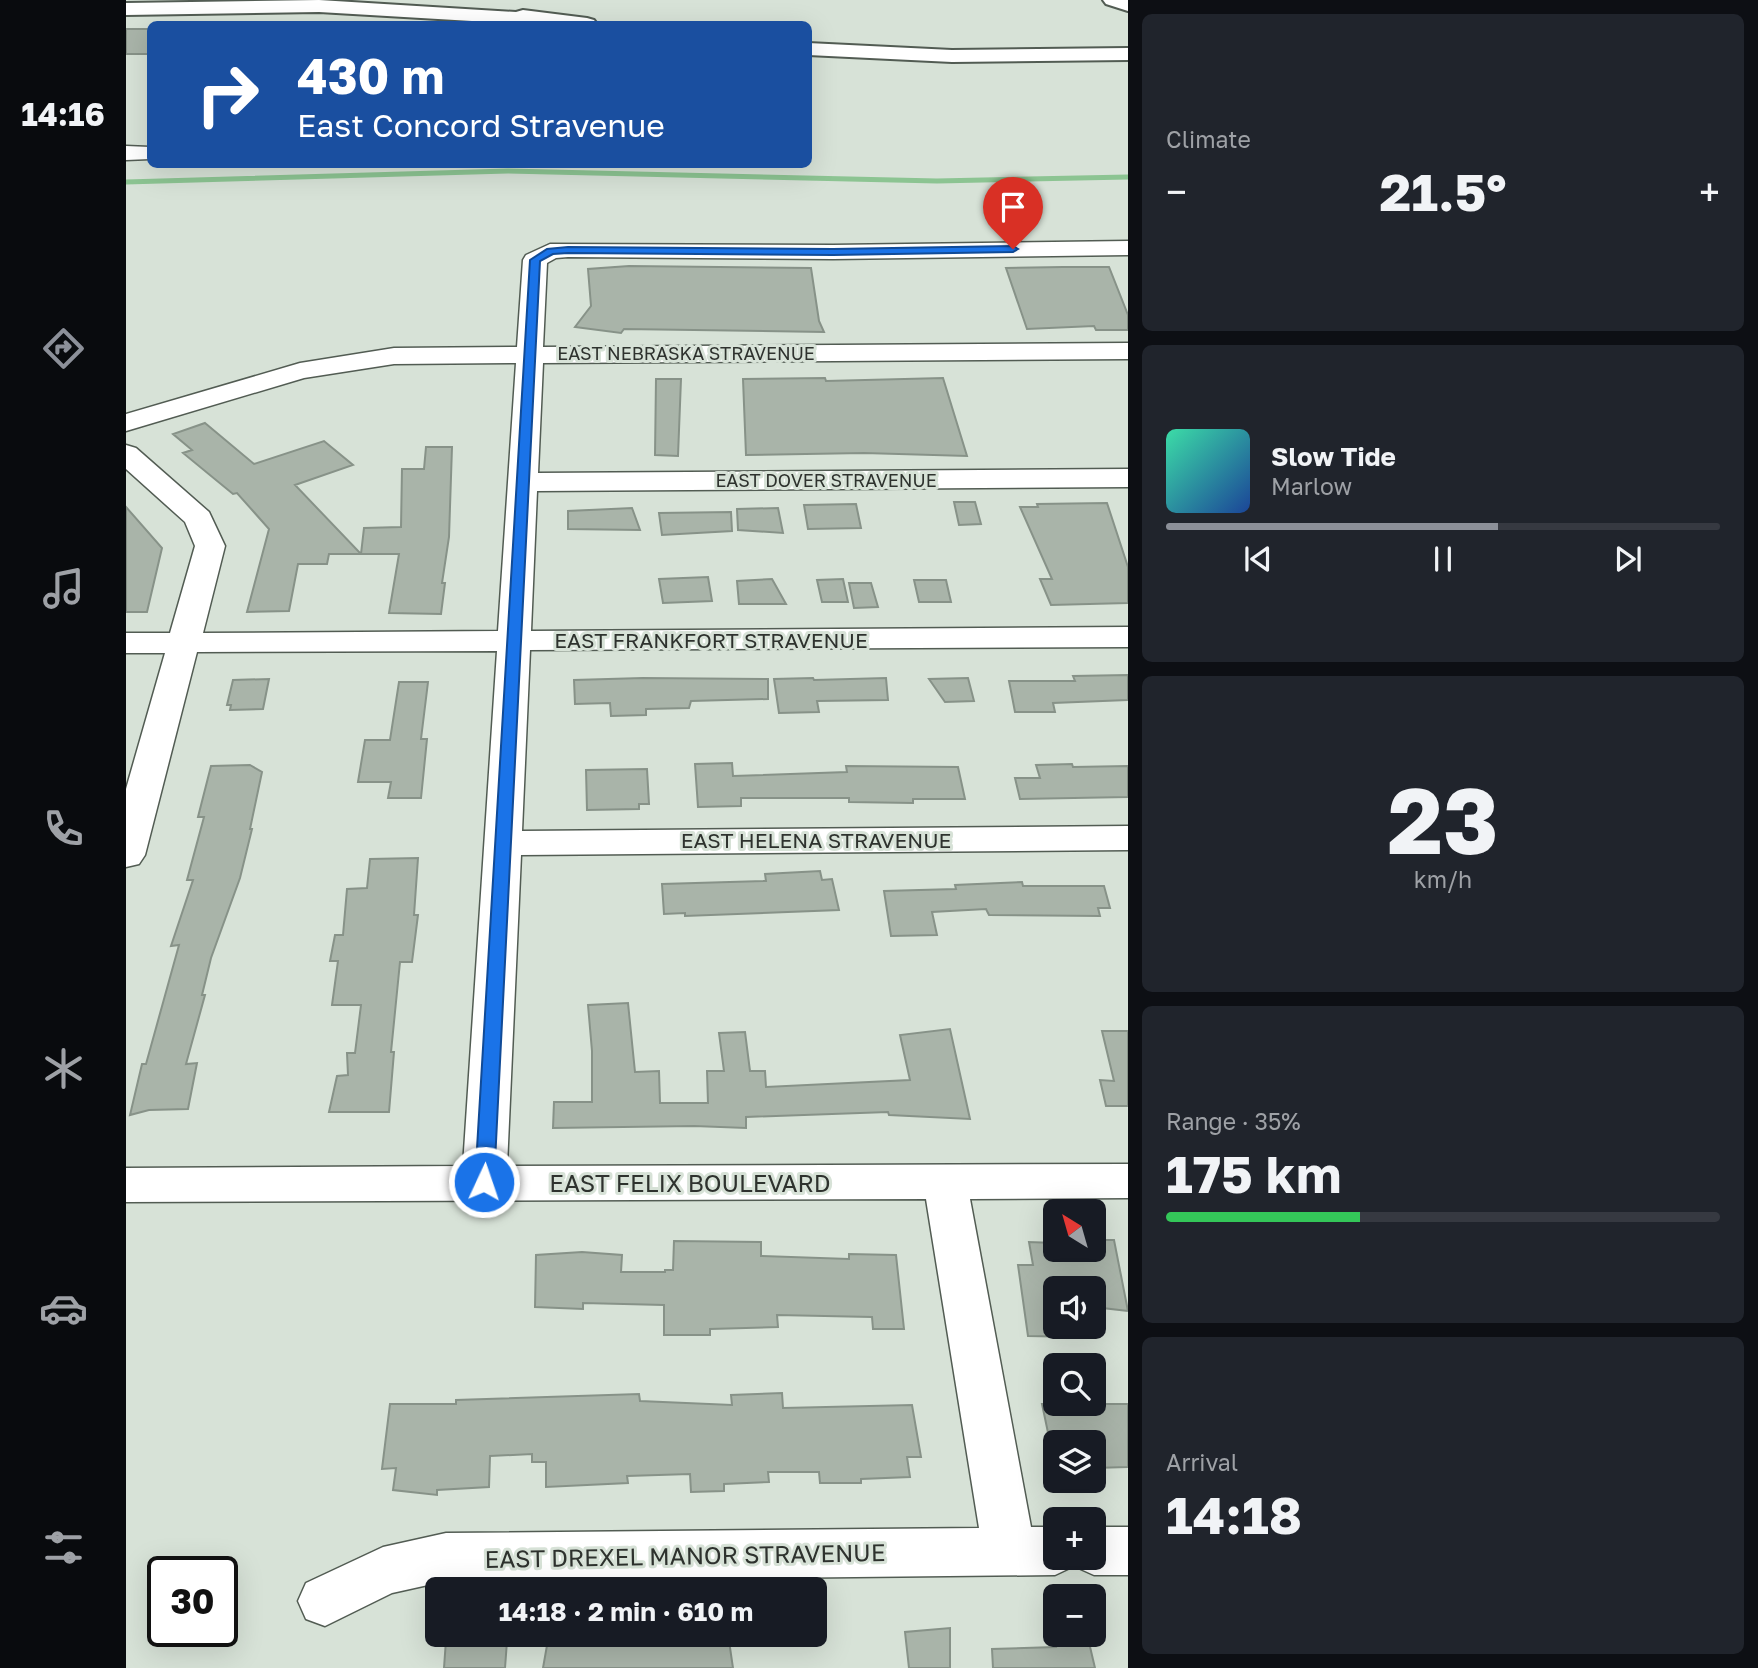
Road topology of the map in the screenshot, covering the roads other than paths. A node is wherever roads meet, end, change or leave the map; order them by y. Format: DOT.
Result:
graph roads {
  1 [pos="378,0"];
  2 [pos="1113,0"];
  3 [pos="1128,5"];
  4 [pos="126,9"];
  5 [pos="549,20"];
  6 [pos="558,21"];
  7 [pos="812,49"];
  8 [pos="1128,54"];
  9 [pos="126,153"];
  10 [pos="147,153"];
  11 [pos="1128,248"];
  12 [pos="1128,351"];
  13 [pos="531,354"];
  14 [pos="126,423"];
  15 [pos="126,454"];
  16 [pos="1128,478"];
  17 [pos="524,482"];
  18 [pos="1128,637"];
  19 [pos="514,641"];
  20 [pos="126,643"];
  21 [pos="186,643"];
  22 [pos="1128,838"];
  23 [pos="503,843"];
  24 [pos="126,855"];
  25 [pos="1128,1181"];
  26 [pos="484,1182"];
  27 [pos="945,1182"];
  28 [pos="126,1185"];
  29 [pos="1106,1551"];
  30 [pos="1128,1551"];
  31 [pos="1032,1552"];
  32 [pos="324,1601"];
  1 -- 5 [label="main road"];
  2 -- 3 [label="main road"];
  4 -- 5 [label="main road"];
  5 -- 6 [label="main road"];
  7 -- 8 [label="main road"];
  9 -- 10 [label="street"];
  11 -- 13 [label="street"];
  12 -- 13 [label="street, EAST NEBRASKA STRAVENUE"];
  13 -- 14 [label="street, EAST NEBRASKA STRAVENUE"];
  13 -- 17 [label="street"];
  15 -- 21 [label="street"];
  16 -- 17 [label="street, EAST DOVER STRAVENUE"];
  17 -- 19 [label="street"];
  18 -- 19 [label="street, EAST FRANKFORT STRAVENUE"];
  19 -- 21 [label="street, EAST FRANKFORT STRAVENUE"];
  19 -- 23 [label="street"];
  20 -- 21 [label="street, EAST FRANKFORT STRAVENUE"];
  21 -- 24 [label="street"];
  22 -- 23 [label="street, EAST HELENA STRAVENUE"];
  23 -- 26 [label="street"];
  25 -- 27 [label="street, EAST FELIX BOULEVARD"];
  26 -- 27 [label="street, EAST FELIX BOULEVARD"];
  26 -- 28 [label="street, EAST FELIX BOULEVARD"];
  27 -- 31 [label="street"];
  29 -- 30 [label="street"];
  31 -- 32 [label="street, EAST DREXEL MANOR STRAVENUE"];
}
